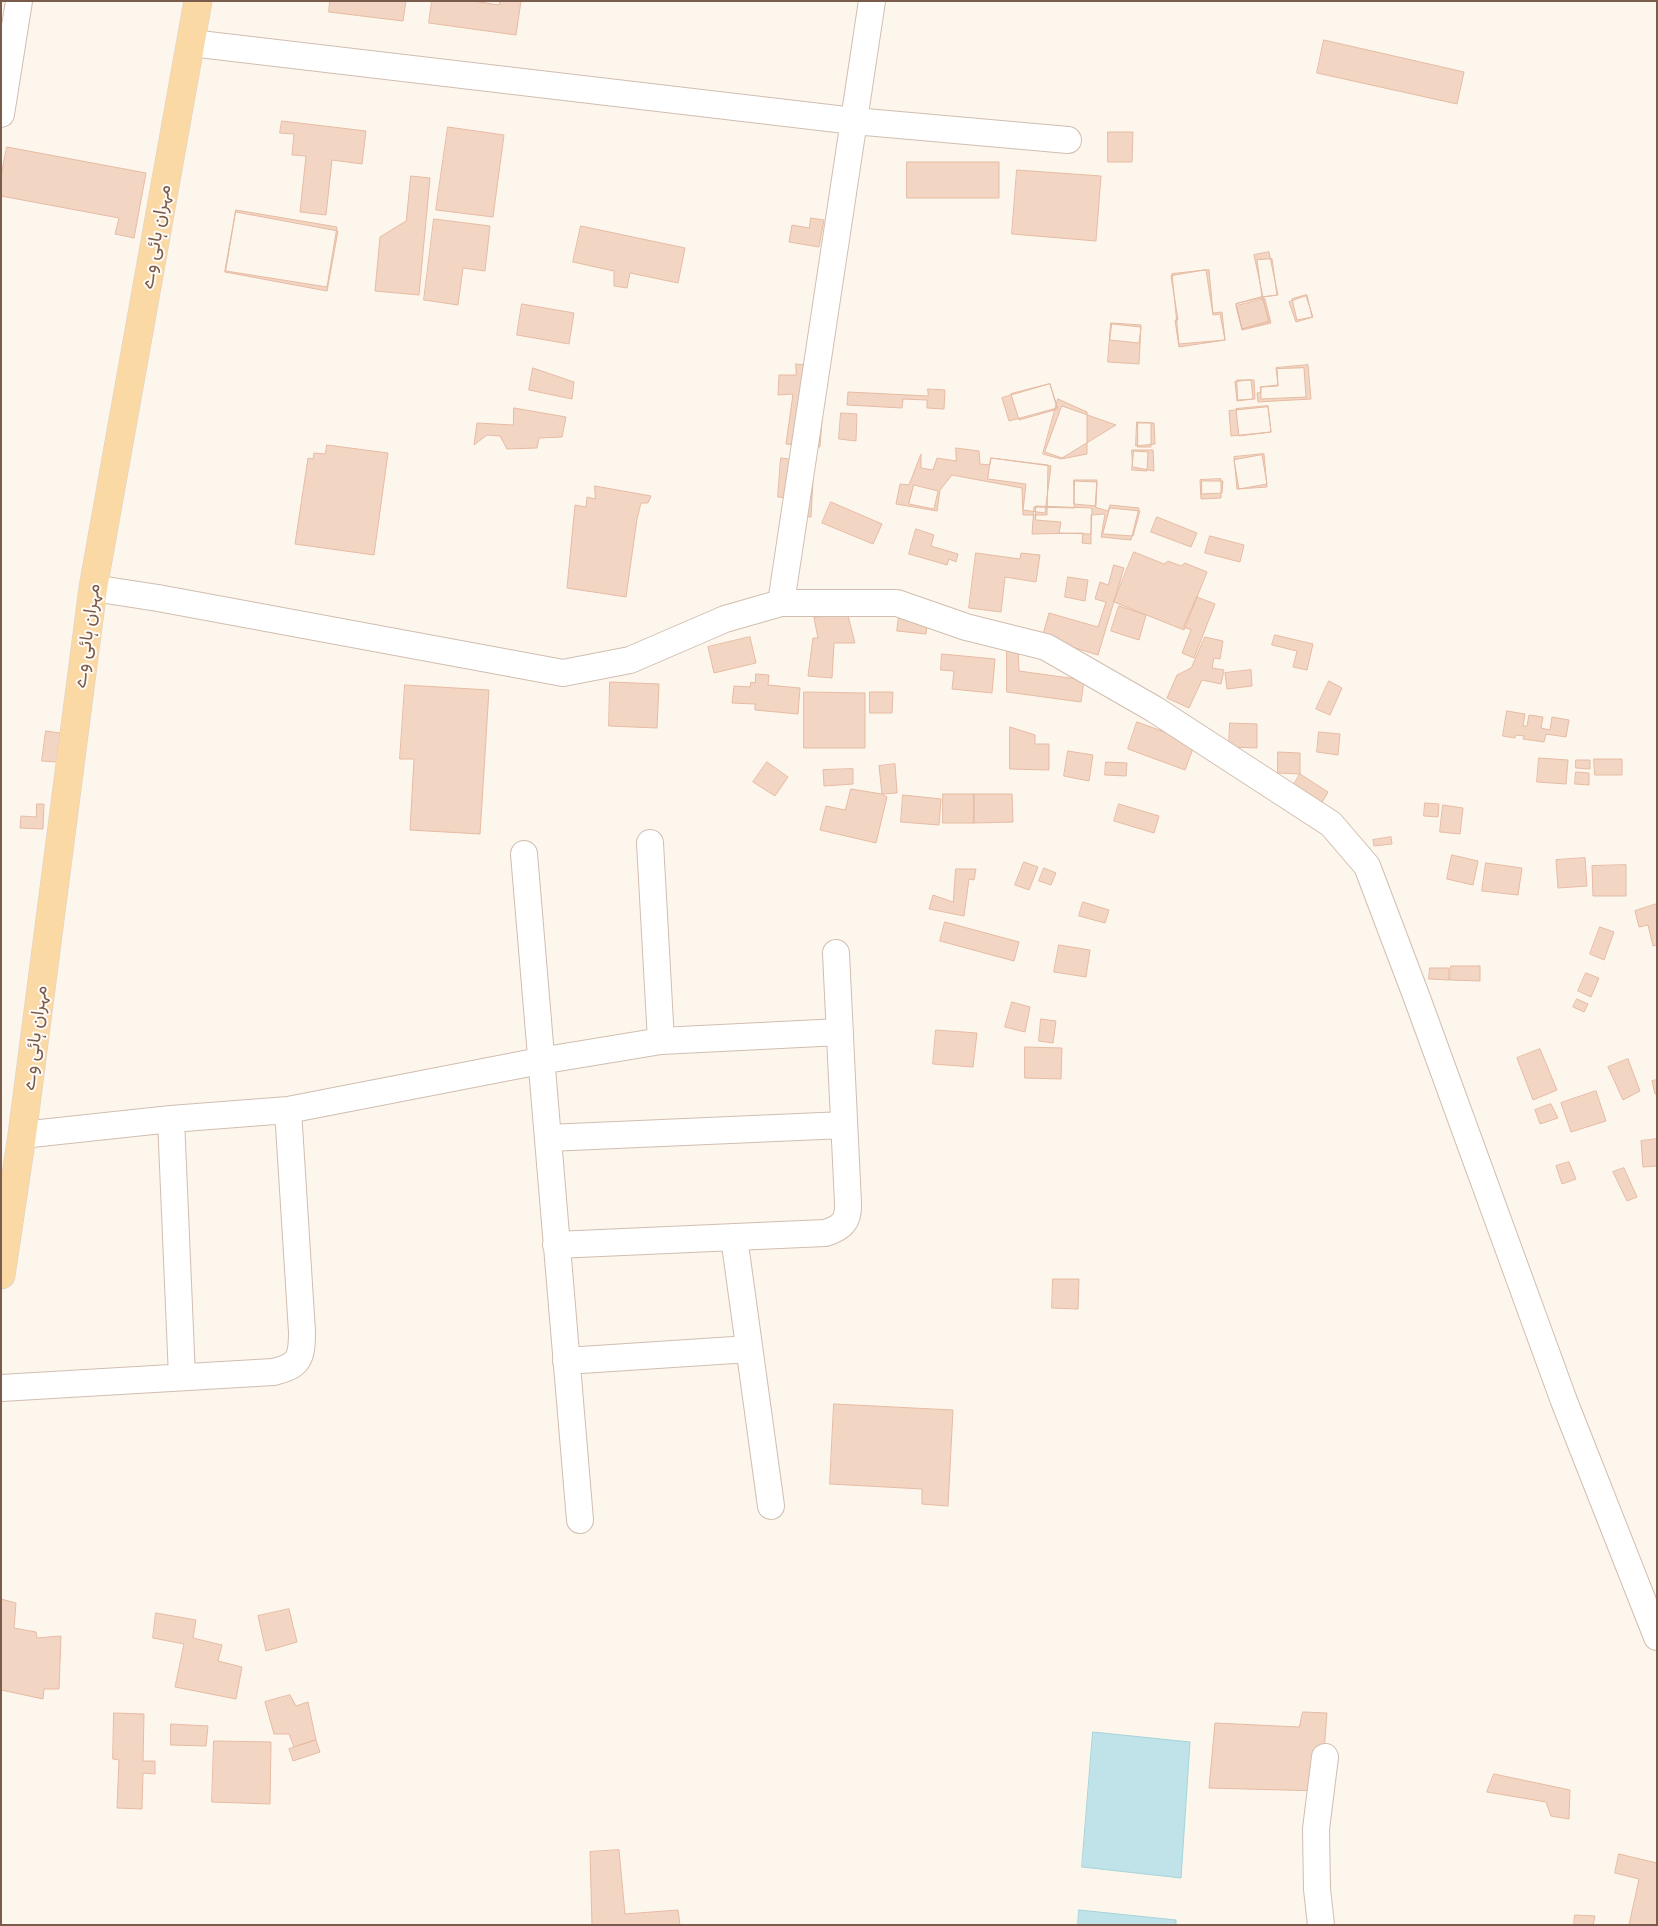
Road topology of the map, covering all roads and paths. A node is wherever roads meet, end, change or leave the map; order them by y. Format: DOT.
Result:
graph roads {
  1 [pos="19,1"];
  2 [pos="198,1"];
  3 [pos="872,1"];
  4 [pos="191,43"];
  5 [pos="1,114"];
  6 [pos="854,121"];
  7 [pos="1068,140"];
  8 [pos="93,588"];
  9 [pos="781,603"];
  10 [pos="650,843"];
  11 [pos="524,854"];
  12 [pos="836,953"];
  13 [pos="840,1032"];
  14 [pos="661,1041"];
  15 [pos="540,1061"];
  16 [pos="288,1110"];
  17 [pos="171,1120"];
  18 [pos="844,1125"];
  19 [pos="22,1136"];
  20 [pos="548,1138"];
  21 [pos="734,1237"];
  22 [pos="556,1245"];
  23 [pos="1,1275"];
  24 [pos="749,1349"];
  25 [pos="566,1361"];
  26 [pos="182,1377"];
  27 [pos="1,1388"];
  28 [pos="771,1506"];
  29 [pos="580,1520"];
  30 [pos="1657,1637"];
  31 [pos="1325,1757"];
  32 [pos="1321,1925"];
  1 -- 5 [label="street"];
  2 -- 4 [label="main road, مہران ہائی وے"];
  3 -- 6 [label="street"];
  4 -- 6 [label="street"];
  4 -- 8 [label="main road, مہران ہائی وے"];
  6 -- 7 [label="street"];
  6 -- 9 [label="street"];
  8 -- 9 [label="street"];
  8 -- 19 [label="main road, مہران ہائی وے"];
  9 -- 30 [label="street"];
  10 -- 14 [label="street"];
  11 -- 15 [label="street"];
  12 -- 13 [label="street"];
  13 -- 14 [label="street"];
  13 -- 18 [label="street"];
  14 -- 15 [label="street"];
  15 -- 16 [label="street"];
  15 -- 20 [label="street"];
  16 -- 17 [label="street"];
  16 -- 26 [label="street"];
  17 -- 19 [label="street"];
  17 -- 26 [label="street"];
  18 -- 20 [label="street"];
  18 -- 21 [label="street"];
  19 -- 23 [label="main road, مہران ہائی وے"];
  20 -- 22 [label="street"];
  21 -- 22 [label="street"];
  21 -- 24 [label="street"];
  22 -- 25 [label="street"];
  24 -- 25 [label="street"];
  24 -- 28 [label="street"];
  25 -- 29 [label="street"];
  26 -- 27 [label="street"];
  31 -- 32 [label="street"];
}
